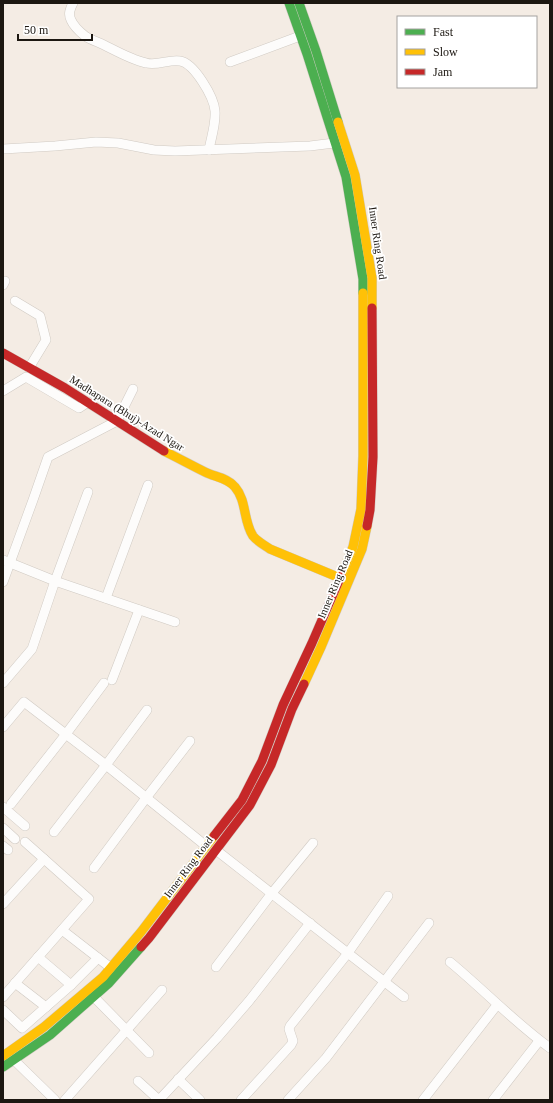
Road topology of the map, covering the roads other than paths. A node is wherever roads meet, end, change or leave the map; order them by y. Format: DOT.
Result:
graph roads {
  1 [pos="73,3"];
  2 [pos="289,3"];
  3 [pos="299,3"];
  4 [pos="300,36"];
  5 [pos="230,62"];
  6 [pos="334,143"];
  7 [pos="3,149"];
  8 [pos="209,150"];
  9 [pos="15,301"];
  10 [pos="3,353"];
  11 [pos="29,368"];
  12 [pos="133,389"];
  13 [pos="3,391"];
  14 [pos="88,402"];
  15 [pos="117,421"];
  16 [pos="148,485"];
  17 [pos="88,492"];
  18 [pos="6,561"];
  19 [pos="340,578"];
  20 [pos="55,580"];
  21 [pos="3,582"];
  22 [pos="106,598"];
  23 [pos="139,610"];
  24 [pos="175,622"];
  25 [pos="3,683"];
  26 [pos="147,710"];
  27 [pos="3,727"];
  28 [pos="66,734"];
  29 [pos="190,741"];
  30 [pos="106,765"];
  31 [pos="146,798"];
  32 [pos="7,806"];
  33 [pos="25,826"];
  34 [pos="3,828"];
  35 [pos="54,832"];
  36 [pos="16,839"];
  37 [pos="25,842"];
  38 [pos="313,843"];
  39 [pos="206,846"];
  40 [pos="216,850"];
  41 [pos="44,859"];
  42 [pos="94,868"];
  43 [pos="272,894"];
  44 [pos="388,896"];
  45 [pos="3,904"];
  46 [pos="310,923"];
  47 [pos="429,923"];
  48 [pos="62,930"];
  49 [pos="348,953"];
  50 [pos="38,958"];
  51 [pos="98,958"];
  52 [pos="450,962"];
  53 [pos="111,968"];
  54 [pos="216,968"];
  55 [pos="384,982"];
  56 [pos="15,983"];
  57 [pos="71,985"];
  58 [pos="162,990"];
  59 [pos="3,997"];
  60 [pos="94,997"];
  61 [pos="404,997"];
  62 [pos="497,1005"];
  63 [pos="46,1007"];
  64 [pos="3,1010"];
  65 [pos="127,1031"];
  66 [pos="540,1041"];
  67 [pos="550,1048"];
  68 [pos="149,1053"];
  69 [pos="4,1054"];
  70 [pos="14,1060"];
  71 [pos="3,1067"];
  72 [pos="178,1079"];
  73 [pos="138,1081"];
  74 [pos="55,1100"];
  75 [pos="65,1100"];
  76 [pos="159,1100"];
  77 [pos="200,1100"];
  78 [pos="241,1100"];
  79 [pos="288,1100"];
  80 [pos="423,1100"];
  81 [pos="493,1100"];
  1 -- 8 [label="street"];
  2 -- 4 [label="main road, Inner Ring Road"];
  3 -- 40 [label="main road, Inner Ring Road"];
  4 -- 5 [label="street"];
  4 -- 6 [label="main road, Inner Ring Road"];
  6 -- 8 [label="street"];
  6 -- 19 [label="main road, Inner Ring Road"];
  7 -- 8 [label="street"];
  9 -- 11 [label="street"];
  10 -- 11 [label="main road, Madhapara (Bhuj)-Azad Ngar"];
  11 -- 14 [label="main road, Madhapara (Bhuj)-Azad Ngar"];
  12 -- 15 [label="street"];
  13 -- 14 [label="street"];
  14 -- 15 [label="main road, Madhapara (Bhuj)-Azad Ngar"];
  15 -- 18 [label="street"];
  15 -- 19 [label="main road, Madhapara (Bhuj)-Azad Ngar"];
  16 -- 22 [label="street"];
  17 -- 20 [label="street"];
  18 -- 20 [label="street"];
  18 -- 21 [label="street"];
  19 -- 39 [label="main road, Inner Ring Road"];
  20 -- 22 [label="street"];
  20 -- 25 [label="street"];
  22 -- 23 [label="street"];
  23 -- 24 [label="street"];
  23 -- 28 [label="street"];
  26 -- 30 [label="street"];
  27 -- 28 [label="street"];
  28 -- 30 [label="street"];
  28 -- 32 [label="street"];
  29 -- 31 [label="street"];
  30 -- 31 [label="street"];
  30 -- 35 [label="street"];
  31 -- 39 [label="street"];
  31 -- 42 [label="street"];
  32 -- 33 [label="street"];
  34 -- 36 [label="street"];
  37 -- 41 [label="street"];
  38 -- 43 [label="street"];
  39 -- 53 [label="main road, Inner Ring Road"];
  40 -- 43 [label="street"];
  40 -- 60 [label="main road, Inner Ring Road"];
  41 -- 45 [label="street"];
  41 -- 48 [label="street"];
  43 -- 46 [label="street"];
  43 -- 54 [label="street"];
  44 -- 49 [label="street"];
  46 -- 49 [label="street"];
  46 -- 72 [label="street"];
  47 -- 55 [label="street"];
  48 -- 50 [label="street"];
  48 -- 51 [label="street"];
  49 -- 55 [label="street"];
  49 -- 78 [label="street"];
  50 -- 56 [label="street"];
  50 -- 57 [label="street"];
  51 -- 53 [label="street"];
  51 -- 57 [label="street"];
  52 -- 62 [label="street"];
  53 -- 69 [label="main road, Inner Ring Road"];
  55 -- 61 [label="street"];
  55 -- 79 [label="street"];
  56 -- 59 [label="street"];
  56 -- 63 [label="street"];
  57 -- 63 [label="street"];
  58 -- 65 [label="street"];
  60 -- 65 [label="street"];
  60 -- 70 [label="main road, Inner Ring Road"];
  62 -- 66 [label="street"];
  62 -- 80 [label="street"];
  63 -- 64 [label="street"];
  65 -- 68 [label="street"];
  65 -- 75 [label="street"];
  66 -- 67 [label="street"];
  66 -- 81 [label="street"];
  70 -- 71 [label="main road, Inner Ring Road"];
  70 -- 74 [label="street"];
  72 -- 76 [label="street"];
  72 -- 77 [label="street"];
  73 -- 76 [label="street"];
}
